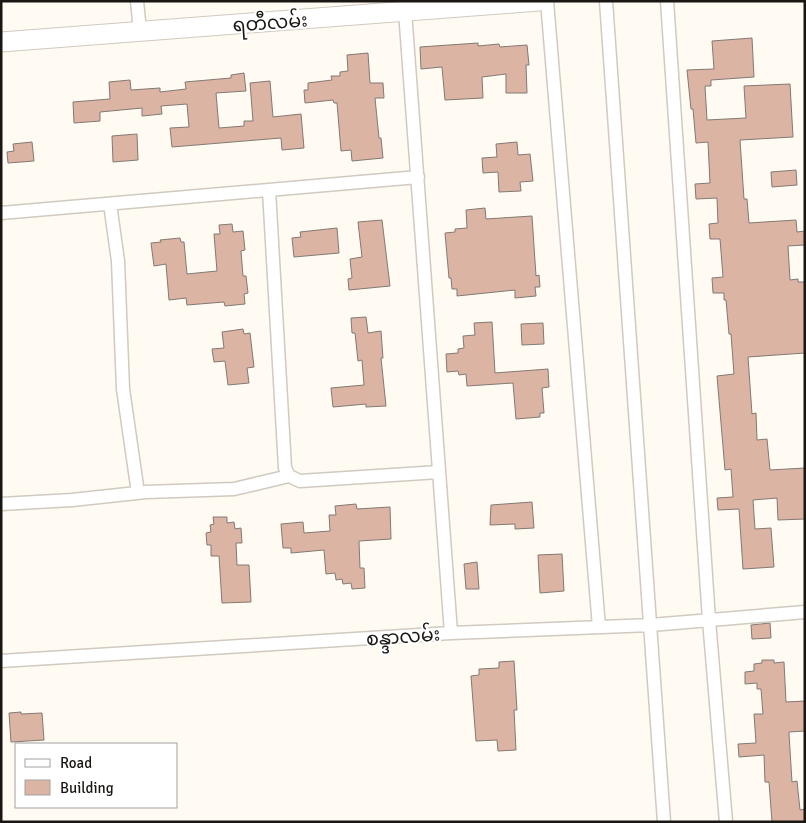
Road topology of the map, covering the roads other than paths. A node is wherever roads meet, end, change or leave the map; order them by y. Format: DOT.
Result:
graph roads {
  1 [pos="137,1"];
  2 [pos="539,1"];
  3 [pos="547,1"];
  4 [pos="606,1"];
  5 [pos="667,1"];
  6 [pos="405,11"];
  7 [pos="140,32"];
  8 [pos="1,42"];
  9 [pos="418,177"];
  10 [pos="269,190"];
  11 [pos="110,204"];
  12 [pos="1,213"];
  13 [pos="440,472"];
  14 [pos="289,476"];
  15 [pos="138,493"];
  16 [pos="1,504"];
  17 [pos="805,612"];
  18 [pos="710,620"];
  19 [pos="651,625"];
  20 [pos="599,627"];
  21 [pos="451,633"];
  22 [pos="1,661"];
  23 [pos="664,822"];
  24 [pos="726,822"];
  1 -- 7 [label="street"];
  2 -- 6 [label="street, ရတီလမ်း"];
  3 -- 20 [label="street"];
  4 -- 19 [label="street"];
  5 -- 18 [label="street"];
  6 -- 7 [label="street, ရတီလမ်း"];
  6 -- 9 [label="street"];
  7 -- 8 [label="street, ရတီလမ်း"];
  9 -- 10 [label="street"];
  9 -- 13 [label="street"];
  10 -- 11 [label="street"];
  10 -- 14 [label="street"];
  11 -- 12 [label="street"];
  11 -- 15 [label="street"];
  13 -- 14 [label="street"];
  13 -- 21 [label="street"];
  14 -- 15 [label="street"];
  15 -- 16 [label="street"];
  17 -- 18 [label="street, စန္ဒာလမ်း"];
  18 -- 19 [label="street, စန္ဒာလမ်း"];
  18 -- 24 [label="street"];
  19 -- 20 [label="street, စန္ဒာလမ်း"];
  19 -- 23 [label="street"];
  20 -- 21 [label="street, စန္ဒာလမ်း"];
  21 -- 22 [label="street, စန္ဒာလမ်း"];
}
